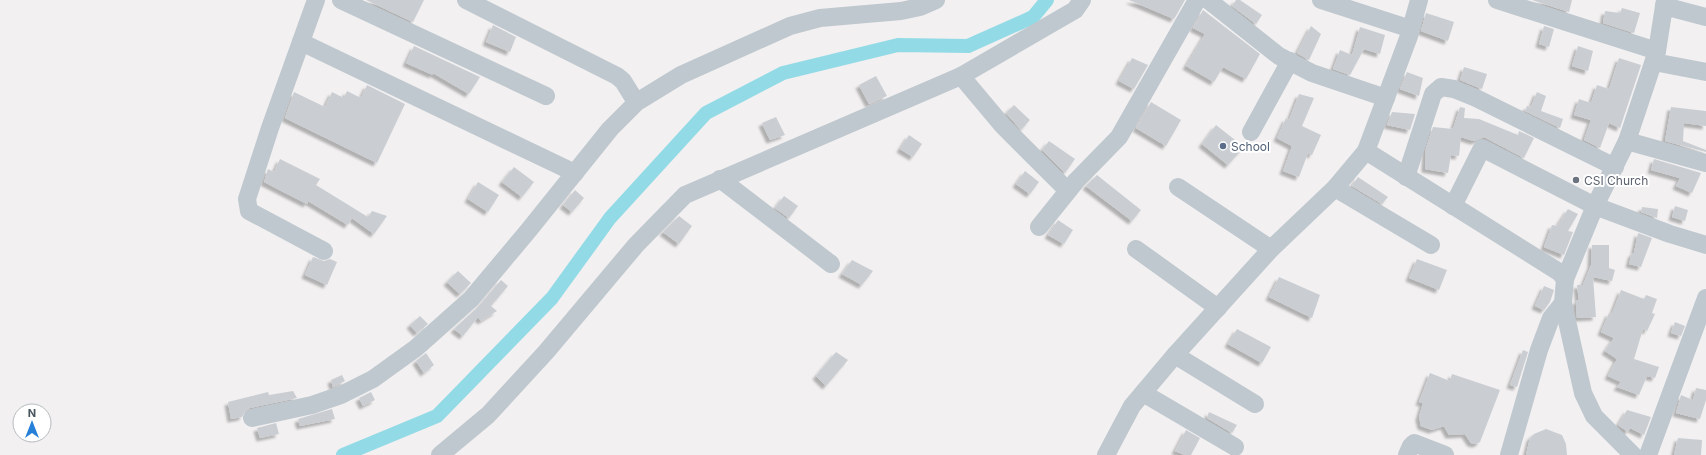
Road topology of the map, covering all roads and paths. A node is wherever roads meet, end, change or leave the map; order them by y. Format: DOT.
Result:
graph roads {
  1 [pos="316,0"];
  2 [pos="342,0"];
  3 [pos="466,0"];
  4 [pos="936,0"];
  5 [pos="1082,0"];
  6 [pos="1197,0"];
  7 [pos="1208,0"];
  8 [pos="1321,0"];
  9 [pos="1419,0"];
  10 [pos="1497,0"];
  11 [pos="1665,3"];
  12 [pos="1706,17"];
  13 [pos="1411,29"];
  14 [pos="302,42"];
  15 [pos="1656,56"];
  16 [pos="1290,61"];
  17 [pos="1706,72"];
  18 [pos="961,76"];
  19 [pos="546,96"];
  20 [pos="1386,98"];
  21 [pos="636,102"];
  22 [pos="1251,132"];
  23 [pos="1627,141"];
  24 [pos="1366,151"];
  25 [pos="1706,163"];
  26 [pos="1614,167"];
  27 [pos="575,173"];
  28 [pos="1406,176"];
  29 [pos="720,179"];
  30 [pos="1178,187"];
  31 [pos="1335,188"];
  32 [pos="1068,191"];
  33 [pos="1453,206"];
  34 [pos="1595,206"];
  35 [pos="1039,227"];
  36 [pos="1431,245"];
  37 [pos="1706,245"];
  38 [pos="1136,249"];
  39 [pos="1271,249"];
  40 [pos="324,251"];
  41 [pos="831,264"];
  42 [pos="1565,279"];
  43 [pos="1706,298"];
  44 [pos="1563,303"];
  45 [pos="1218,308"];
  46 [pos="1175,355"];
  47 [pos="1143,393"];
  48 [pos="1255,404"];
  49 [pos="252,418"];
  50 [pos="1235,447"];
  51 [pos="440,455"];
  52 [pos="1106,455"];
  53 [pos="1407,455"];
  54 [pos="1445,455"];
  55 [pos="1509,455"];
  56 [pos="1633,455"];
  57 [pos="1648,455"];
  1 -- 14 [label="street"];
  2 -- 19 [label="street"];
  3 -- 21 [label="street"];
  4 -- 21 [label="street"];
  5 -- 18 [label="street"];
  6 -- 32 [label="street"];
  7 -- 16 [label="street"];
  8 -- 13 [label="street"];
  9 -- 13 [label="street"];
  10 -- 15 [label="street"];
  11 -- 12 [label="street"];
  11 -- 15 [label="street"];
  13 -- 20 [label="street"];
  14 -- 27 [label="street"];
  14 -- 40 [label="street"];
  15 -- 17 [label="street"];
  15 -- 23 [label="street"];
  16 -- 20 [label="street"];
  16 -- 22 [label="street"];
  18 -- 29 [label="street"];
  18 -- 32 [label="street"];
  20 -- 24 [label="street"];
  21 -- 27 [label="street"];
  23 -- 25 [label="street"];
  23 -- 26 [label="street"];
  24 -- 28 [label="street"];
  24 -- 31 [label="street"];
  26 -- 28 [label="street"];
  26 -- 34 [label="street"];
  27 -- 49 [label="street"];
  28 -- 33 [label="street"];
  29 -- 41 [label="street"];
  29 -- 51 [label="street"];
  30 -- 39 [label="street"];
  31 -- 36 [label="street"];
  31 -- 39 [label="street"];
  32 -- 35 [label="street"];
  33 -- 34 [label="street"];
  33 -- 42 [label="street"];
  34 -- 37 [label="street"];
  34 -- 42 [label="street"];
  38 -- 45 [label="street"];
  39 -- 45 [label="street"];
  42 -- 44 [label="street"];
  43 -- 57 [label="street"];
  44 -- 55 [label="street"];
  44 -- 56 [label="street"];
  45 -- 46 [label="street"];
  46 -- 47 [label="street"];
  46 -- 48 [label="street"];
  47 -- 50 [label="street"];
  47 -- 52 [label="street"];
  53 -- 54 [label="street"];
}
